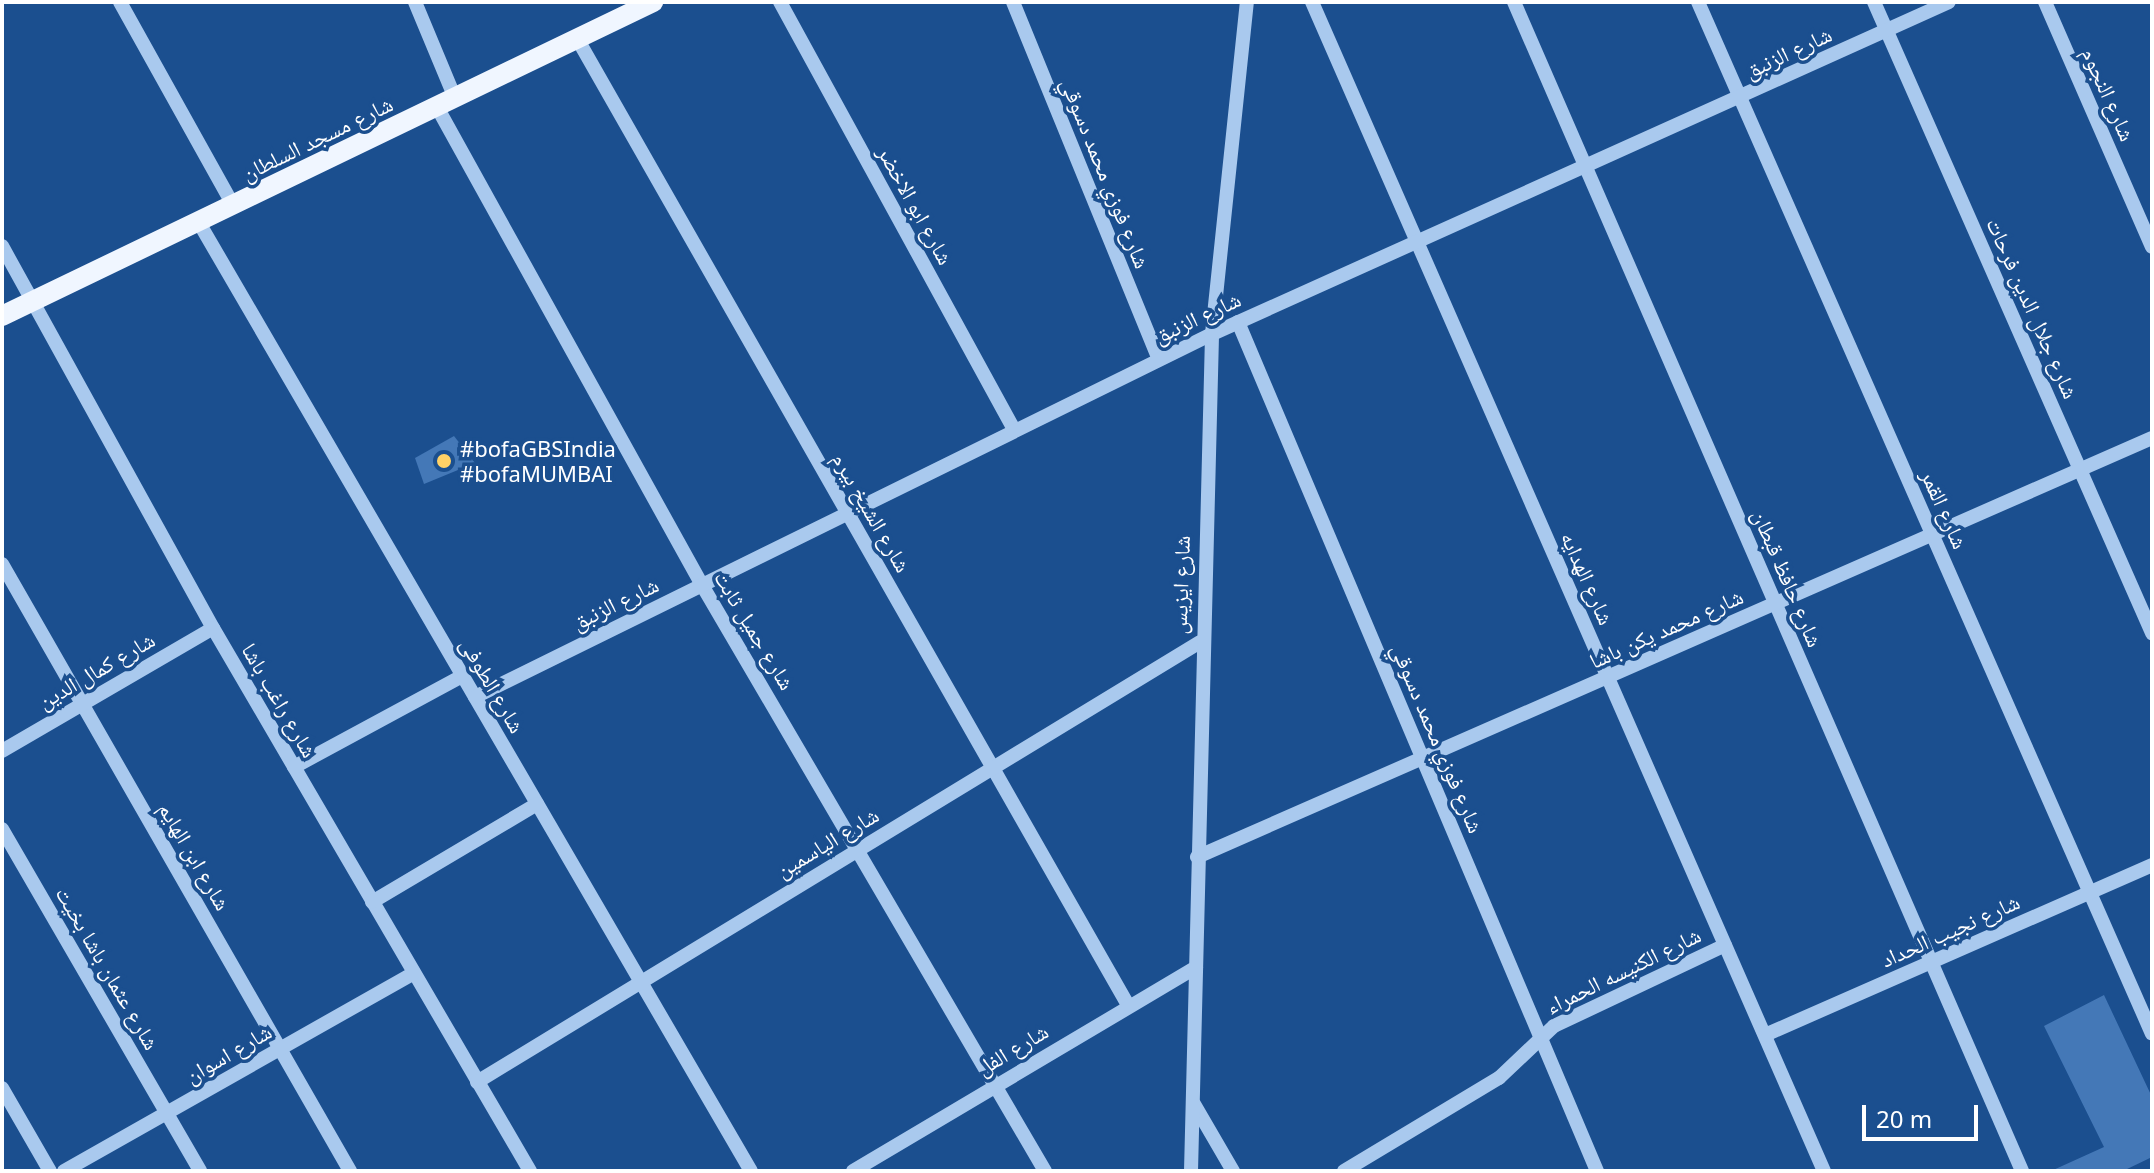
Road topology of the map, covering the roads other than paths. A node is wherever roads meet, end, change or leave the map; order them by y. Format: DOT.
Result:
graph roads {
  1 [pos="120,2"];
  2 [pos="415,2"];
  3 [pos="653,2"];
  4 [pos="780,2"];
  5 [pos="1013,2"];
  6 [pos="1247,2"];
  7 [pos="1312,2"];
  8 [pos="1514,2"];
  9 [pos="1698,2"];
  10 [pos="1874,2"];
  11 [pos="1949,2"];
  12 [pos="2045,2"];
  13 [pos="1887,31"];
  14 [pos="578,40"];
  15 [pos="1740,98"];
  16 [pos="446,102"];
  17 [pos="1586,167"];
  18 [pos="233,205"];
  19 [pos="198,221"];
  20 [pos="1417,242"];
  21 [pos="2,246"];
  22 [pos="2152,247"];
  23 [pos="31,303"];
  24 [pos="2,316"];
  25 [pos="1238,322"];
  26 [pos="1212,334"];
  27 [pos="1159,359"];
  28 [pos="1014,430"];
  29 [pos="2152,438"];
  30 [pos="2080,469"];
  31 [pos="848,513"];
  32 [pos="1932,534"];
  33 [pos="2,564"];
  34 [pos="702,585"];
  35 [pos="1775,604"];
  36 [pos="213,628"];
  37 [pos="2152,633"];
  38 [pos="1200,642"];
  39 [pos="462,676"];
  40 [pos="1608,677"];
  41 [pos="475,697"];
  42 [pos="82,704"];
  43 [pos="2,751"];
  44 [pos="1423,759"];
  45 [pos="294,767"];
  46 [pos="992,768"];
  47 [pos="537,804"];
  48 [pos="2,829"];
  49 [pos="860,848"];
  50 [pos="1197,857"];
  51 [pos="2152,865"];
  52 [pos="2089,893"];
  53 [pos="372,902"];
  54 [pos="1725,945"];
  55 [pos="1931,962"];
  56 [pos="1196,967"];
  57 [pos="414,973"];
  58 [pos="641,983"];
  59 [pos="1128,1005"];
  60 [pos="2152,1034"];
  61 [pos="1765,1035"];
  62 [pos="1540,1036"];
  63 [pos="280,1048"];
  64 [pos="477,1082"];
  65 [pos="996,1085"];
  66 [pos="2,1088"];
  67 [pos="1193,1104"];
  68 [pos="166,1113"];
  69 [pos="50,1171"];
  70 [pos="64,1171"];
  71 [pos="200,1171"];
  72 [pos="350,1171"];
  73 [pos="530,1171"];
  74 [pos="751,1171"];
  75 [pos="853,1171"];
  76 [pos="1045,1171"];
  77 [pos="1191,1171"];
  78 [pos="1233,1171"];
  79 [pos="1344,1171"];
  80 [pos="1597,1171"];
  81 [pos="1824,1171"];
  82 [pos="2022,1171"];
  1 -- 18 [label="street"];
  2 -- 16 [label="street, شارع جميل ثابت"];
  3 -- 14 [label="main road, شارع مسجد السلطان"];
  4 -- 28 [label="street, شارع ابو الاخضر"];
  5 -- 27 [label="street, شارع فوزي محمد دسوقي"];
  6 -- 26 [label="street, شارع ايزيس"];
  7 -- 20 [label="street, شارع الهدايه"];
  8 -- 17 [label="street, شارع حافظ قبطان"];
  9 -- 15 [label="street, شارع القمر"];
  10 -- 13 [label="street, شارع جلال الدين فرحات"];
  11 -- 13 [label="street, شارع الزنبق"];
  12 -- 22 [label="street, شارع النجوم"];
  13 -- 15 [label="street, شارع الزنبق"];
  13 -- 30 [label="street, شارع جلال الدين فرحات"];
  14 -- 16 [label="main road, شارع مسجد السلطان"];
  14 -- 31 [label="street, شارع الشيخ بيرم"];
  15 -- 17 [label="street, شارع الزنبق"];
  15 -- 32 [label="street, شارع القمر"];
  16 -- 18 [label="main road, شارع مسجد السلطان"];
  16 -- 34 [label="street, شارع جميل ثابت"];
  17 -- 20 [label="street, شارع الزنبق"];
  17 -- 35 [label="street, شارع حافظ قبطان"];
  18 -- 19 [label="main road, شارع مسجد السلطان"];
  19 -- 23 [label="main road, شارع مسجد السلطان"];
  19 -- 39 [label="street, شارع الطوفى"];
  20 -- 25 [label="street, شارع الزنبق"];
  20 -- 40 [label="street, شارع الهدايه"];
  21 -- 23 [label="street, شارع راغب باشا"];
  23 -- 24 [label="main road, شارع مسجد السلطان"];
  23 -- 36 [label="street, شارع راغب باشا"];
  25 -- 26 [label="street, شارع الزنبق"];
  25 -- 44 [label="street, شارع فوزي محمد دسوقي"];
  26 -- 27 [label="street, شارع الزنبق"];
  26 -- 38 [label="street, شارع ايزيس"];
  27 -- 28 [label="street, شارع الزنبق"];
  28 -- 31 [label="street, شارع الزنبق"];
  29 -- 30 [label="street, شارع محمد يكن باشا"];
  30 -- 32 [label="street, شارع محمد يكن باشا"];
  30 -- 37 [label="street, شارع جلال الدين فرحات"];
  31 -- 34 [label="street, شارع الزنبق"];
  31 -- 46 [label="street, شارع الشيخ بيرم"];
  32 -- 35 [label="street, شارع محمد يكن باشا"];
  32 -- 52 [label="street, شارع القمر"];
  33 -- 42 [label="street, شارع ابن الهايم"];
  34 -- 41 [label="street, شارع الزنبق"];
  34 -- 49 [label="street, شارع جميل ثابت"];
  35 -- 40 [label="street, شارع محمد يكن باشا"];
  35 -- 55 [label="street, شارع حافظ قبطان"];
  36 -- 42 [label="street, شارع كمال الدين"];
  36 -- 45 [label="street, شارع راغب باشا"];
  38 -- 46 [label="street, شارع الياسمين"];
  38 -- 50 [label="street, شارع ايزيس"];
  39 -- 41 [label="street, شارع الطوفى"];
  39 -- 45 [label="street"];
  40 -- 44 [label="street, شارع محمد يكن باشا"];
  40 -- 54 [label="street, شارع الهدايه"];
  41 -- 47 [label="street, شارع الطوفى"];
  42 -- 43 [label="street, شارع كمال الدين"];
  42 -- 63 [label="street, شارع ابن الهايم"];
  44 -- 50 [label="street, شارع محمد يكن باشا"];
  44 -- 62 [label="street, شارع فوزي محمد دسوقي"];
  45 -- 53 [label="street, شارع راغب باشا"];
  46 -- 49 [label="street, شارع الياسمين"];
  46 -- 59 [label="street, شارع الشيخ بيرم"];
  47 -- 53 [label="street"];
  47 -- 58 [label="street, شارع الطوفى"];
  48 -- 68 [label="street, شارع عثمان باشا بخيت"];
  49 -- 58 [label="street, شارع الياسمين"];
  49 -- 65 [label="street, شارع جميل ثابت"];
  50 -- 56 [label="street, شارع ايزيس"];
  51 -- 52 [label="street, شارع نجيب الحداد"];
  52 -- 55 [label="street, شارع نجيب الحداد"];
  52 -- 60 [label="street, شارع القمر"];
  53 -- 57 [label="street, شارع راغب باشا"];
  54 -- 61 [label="street, شارع الهدايه"];
  54 -- 62 [label="street, شارع الكنيسه الحمراء"];
  55 -- 61 [label="street, شارع نجيب الحداد"];
  55 -- 82 [label="street, شارع حافظ قبطان"];
  56 -- 59 [label="street, شارع الفل"];
  56 -- 67 [label="street, شارع ايزيس"];
  57 -- 63 [label="street, شارع اسوان"];
  57 -- 64 [label="street, شارع راغب باشا"];
  58 -- 64 [label="street, شارع الياسمين"];
  58 -- 74 [label="street, شارع الطوفى"];
  59 -- 65 [label="street, شارع الفل"];
  61 -- 81 [label="street, شارع الهدايه"];
  62 -- 79 [label="street, شارع الكنيسه الحمراء"];
  62 -- 80 [label="street, شارع فوزي محمد دسوقي"];
  63 -- 68 [label="street, شارع اسوان"];
  63 -- 72 [label="street, شارع ابن الهايم"];
  64 -- 73 [label="street, شارع راغب باشا"];
  65 -- 75 [label="street, شارع الفل"];
  65 -- 76 [label="street, شارع جميل ثابت"];
  66 -- 69 [label="street"];
  67 -- 77 [label="street, شارع ايزيس"];
  67 -- 78 [label="street"];
  68 -- 70 [label="street, شارع اسوان"];
  68 -- 71 [label="street, شارع عثمان باشا بخيت"];
}
